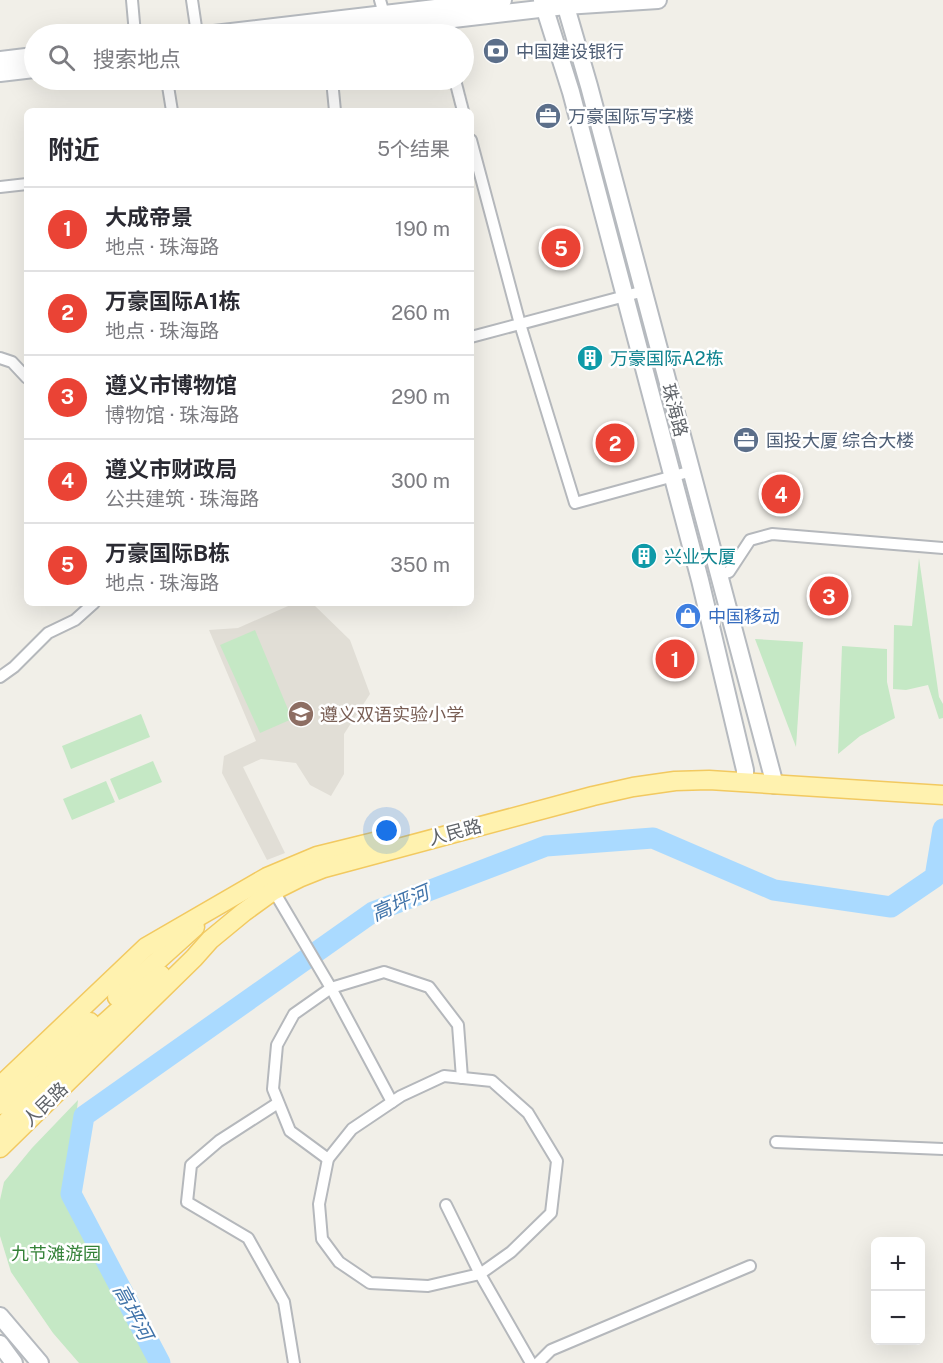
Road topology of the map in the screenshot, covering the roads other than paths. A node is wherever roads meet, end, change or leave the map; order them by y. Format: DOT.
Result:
graph roads {
  1 [pos="132,0"];
  2 [pos="192,0"];
  3 [pos="503,0"];
  4 [pos="658,0"];
  5 [pos="564,3"];
  6 [pos="543,4"];
  7 [pos="382,7"];
  8 [pos="134,24"];
  9 [pos="196,24"];
  10 [pos="276,24"];
  11 [pos="458,24"];
  12 [pos="24,57"];
  13 [pos="0,60"];
  14 [pos="24,70"];
  15 [pos="0,73"];
  16 [pos="169,90"];
  17 [pos="333,90"];
  18 [pos="458,90"];
  19 [pos="172,108"];
  20 [pos="335,108"];
  21 [pos="462,108"];
  22 [pos="474,151"];
  23 [pos="24,184"];
  24 [pos="0,187"];
  25 [pos="644,291"];
  26 [pos="625,296"];
  27 [pos="520,324"];
  28 [pos="474,336"];
  29 [pos="0,358"];
  30 [pos="24,375"];
  31 [pos="692,471"];
  32 [pos="673,477"];
  33 [pos="943,548"];
  34 [pos="719,575"];
  35 [pos="91,606"];
  36 [pos="0,676"];
  37 [pos="745,776"];
  38 [pos="773,778"];
  39 [pos="943,784"];
  40 [pos="920,788"];
  41 [pos="943,795"];
  42 [pos="270,884"];
  43 [pos="226,902"];
  44 [pos="244,912"];
  45 [pos="331,988"];
  46 [pos="462,1078"];
  47 [pos="0,1086"];
  48 [pos="392,1102"];
  49 [pos="278,1103"];
  50 [pos="0,1105"];
  51 [pos="0,1129"];
  52 [pos="776,1142"];
  53 [pos="0,1148"];
  54 [pos="943,1149"];
  55 [pos="328,1159"];
  56 [pos="446,1205"];
  57 [pos="750,1266"];
  58 [pos="480,1274"];
  59 [pos="1,1313"];
  60 [pos="0,1344"];
  61 [pos="14,1363"];
  62 [pos="40,1363"];
  63 [pos="294,1363"];
  64 [pos="531,1363"];
  65 [pos="538,1363"];
  1 -- 8 [label="street"];
  2 -- 9 [label="street"];
  3 -- 7 [label="street"];
  4 -- 5 [label="street"];
  5 -- 6 [label="street"];
  5 -- 25 [label="street, 珠海路"];
  6 -- 11 [label="street"];
  6 -- 26 [label="street, 珠海路"];
  7 -- 10 [label="street"];
  12 -- 13 [label="street"];
  14 -- 15 [label="street"];
  16 -- 19 [label="street"];
  17 -- 20 [label="street"];
  18 -- 21 [label="street"];
  22 -- 27 [label="street"];
  23 -- 24 [label="street"];
  25 -- 26 [label="street"];
  25 -- 31 [label="street, 珠海路"];
  26 -- 27 [label="street"];
  26 -- 32 [label="street, 珠海路"];
  27 -- 28 [label="street"];
  27 -- 32 [label="street"];
  29 -- 30 [label="street"];
  31 -- 32 [label="street"];
  31 -- 34 [label="street, 珠海路"];
  32 -- 37 [label="street, 珠海路"];
  33 -- 34 [label="street"];
  34 -- 38 [label="street, 珠海路"];
  35 -- 36 [label="street"];
  37 -- 38 [label="main road, 人民路"];
  37 -- 42 [label="main road, 人民路"];
  38 -- 40 [label="main road, 人民路"];
  39 -- 40 [label="main road, 人民路"];
  40 -- 41 [label="main road, 人民路"];
  42 -- 43 [label="main road, 人民路"];
  42 -- 44 [label="main road, 人民路"];
  42 -- 45 [label="street"];
  43 -- 47 [label="main road, 人民路"];
  43 -- 50 [label="main road"];
  44 -- 51 [label="main road"];
  44 -- 53 [label="main road, 人民路"];
  45 -- 46 [label="street"];
  45 -- 48 [label="street"];
  45 -- 49 [label="street"];
  46 -- 48 [label="street"];
  46 -- 58 [label="street"];
  48 -- 55 [label="street"];
  49 -- 55 [label="street"];
  49 -- 63 [label="street"];
  52 -- 54 [label="street"];
  55 -- 58 [label="street"];
  56 -- 58 [label="street"];
  57 -- 65 [label="street"];
  58 -- 64 [label="street"];
  59 -- 62 [label="street"];
  60 -- 61 [label="street"];
}
